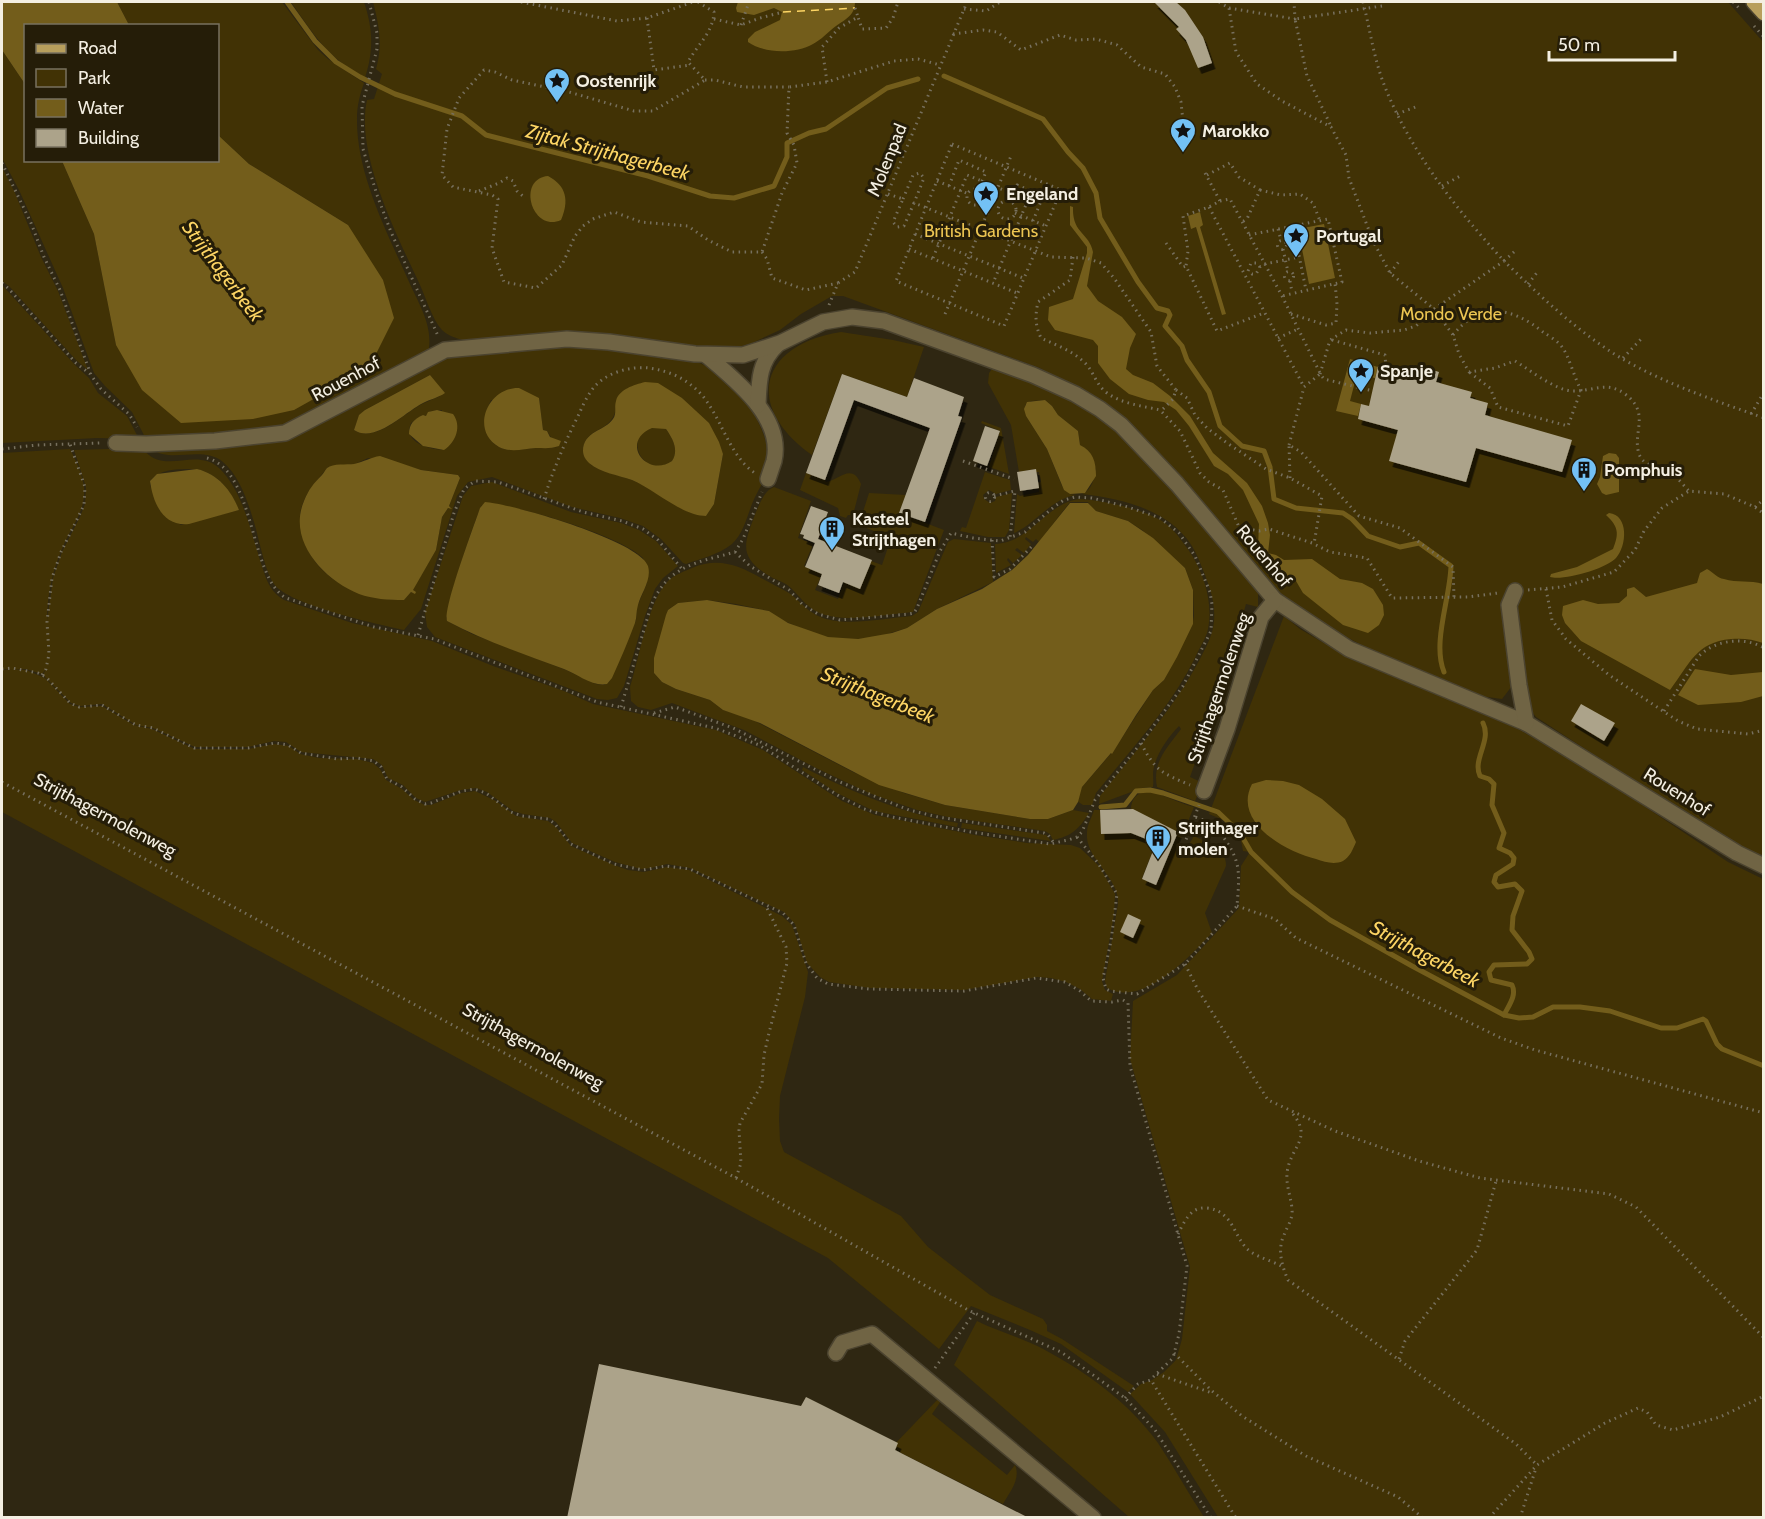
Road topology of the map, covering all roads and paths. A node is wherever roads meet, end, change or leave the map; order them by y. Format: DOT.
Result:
graph roads {
  1 [pos="369,2"];
  2 [pos="521,2"];
  3 [pos="693,2"];
  4 [pos="698,2"];
  5 [pos="749,2"];
  6 [pos="898,2"];
  7 [pos="967,2"];
  8 [pos="1000,2"];
  9 [pos="1219,2"];
  10 [pos="1294,2"];
  11 [pos="1363,2"];
  12 [pos="1754,2"];
  13 [pos="1382,6"];
  14 [pos="855,8"];
  15 [pos="1229,8"];
  16 [pos="964,9"];
  17 [pos="1365,9"];
  18 [pos="783,12"];
  19 [pos="1764,13"];
  20 [pos="858,17"];
  21 [pos="646,18"];
  22 [pos="714,19"];
  23 [pos="1296,19"];
  24 [pos="741,25"];
  25 [pos="952,34"];
  26 [pos="690,65"];
  27 [pos="940,65"];
  28 [pos="705,80"];
  29 [pos="827,82"];
  30 [pos="789,87"];
  31 [pos="1418,106"];
  32 [pos="1397,114"];
  33 [pos="1331,127"];
  34 [pos="1184,131"];
  35 [pos="1011,156"];
  36 [pos="2,163"];
  37 [pos="1006,167"];
  38 [pos="1462,175"];
  39 [pos="937,181"];
  40 [pos="982,182"];
  41 [pos="949,186"];
  42 [pos="1442,186"];
  43 [pos="997,188"];
  44 [pos="978,190"];
  45 [pos="1260,190"];
  46 [pos="478,191"];
  47 [pos="961,191"];
  48 [pos="888,194"];
  49 [pos="969,194"];
  50 [pos="1013,194"];
  51 [pos="524,197"];
  52 [pos="903,199"];
  53 [pos="1220,201"];
  54 [pos="1011,202"];
  55 [pos="914,203"];
  56 [pos="990,203"];
  57 [pos="926,207"];
  58 [pos="998,207"];
  59 [pos="1209,207"];
  60 [pos="1015,213"];
  61 [pos="1021,216"];
  62 [pos="950,217"];
  63 [pos="1033,221"];
  64 [pos="1320,221"];
  65 [pos="1242,222"];
  66 [pos="1046,226"];
  67 [pos="1293,226"];
  68 [pos="980,228"];
  69 [pos="1278,229"];
  70 [pos="915,234"];
  71 [pos="1249,235"];
  72 [pos="1011,241"];
  73 [pos="1166,243"];
  74 [pos="939,244"];
  75 [pos="909,249"];
  76 [pos="1516,250"];
  77 [pos="1035,251"];
  78 [pos="762,252"];
  79 [pos="968,256"];
  80 [pos="1073,257"];
  81 [pos="1299,257"];
  82 [pos="933,258"];
  83 [pos="1285,260"];
  84 [pos="1400,260"];
  85 [pos="1504,261"];
  86 [pos="1265,264"];
  87 [pos="1186,266"];
  88 [pos="1260,267"];
  89 [pos="1000,268"];
  90 [pos="962,270"];
  91 [pos="1248,270"];
  92 [pos="1539,270"];
  93 [pos="1243,272"];
  94 [pos="1390,273"];
  95 [pos="1023,278"];
  96 [pos="2,283"];
  97 [pos="838,283"];
  98 [pos="993,283"];
  99 [pos="1335,283"];
  100 [pos="1528,284"];
  101 [pos="1306,290"];
  102 [pos="1292,292"];
  103 [pos="1017,293"];
  104 [pos="1282,296"];
  105 [pos="949,303"];
  106 [pos="1434,309"];
  107 [pos="945,314"];
  108 [pos="1264,314"];
  109 [pos="1291,315"];
  110 [pos="823,322"];
  111 [pos="1298,329"];
  112 [pos="1453,335"];
  113 [pos="1278,338"];
  114 [pos="1642,338"];
  115 [pos="1330,340"];
  116 [pos="780,343"];
  117 [pos="445,350"];
  118 [pos="706,355"];
  119 [pos="1623,358"];
  120 [pos="1386,368"];
  121 [pos="1469,372"];
  122 [pos="91,375"];
  123 [pos="1320,375"];
  124 [pos="1304,387"];
  125 [pos="1176,390"];
  126 [pos="1581,390"];
  127 [pos="1373,391"];
  128 [pos="1763,394"];
  129 [pos="758,405"];
  130 [pos="1161,411"];
  131 [pos="1751,414"];
  132 [pos="1764,418"];
  133 [pos="116,443"];
  134 [pos="70,444"];
  135 [pos="147,444"];
  136 [pos="1289,445"];
  137 [pos="2,448"];
  138 [pos="198,457"];
  139 [pos="963,461"];
  140 [pos="1290,478"];
  141 [pos="768,479"];
  142 [pos="1014,479"];
  143 [pos="1689,491"];
  144 [pos="994,496"];
  145 [pos="544,499"];
  146 [pos="1764,499"];
  147 [pos="1755,507"];
  148 [pos="1764,514"];
  149 [pos="1010,538"];
  150 [pos="992,540"];
  151 [pos="1034,544"];
  152 [pos="1314,544"];
  153 [pos="735,552"];
  154 [pos="682,569"];
  155 [pos="1546,590"];
  156 [pos="1515,591"];
  157 [pos="1454,597"];
  158 [pos="1275,600"];
  159 [pos="418,635"];
  160 [pos="1764,648"];
  161 [pos="2,669"];
  162 [pos="42,675"];
  163 [pos="621,707"];
  164 [pos="1664,711"];
  165 [pos="653,714"];
  166 [pos="1526,723"];
  167 [pos="733,728"];
  168 [pos="1764,730"];
  169 [pos="731,734"];
  170 [pos="1141,743"];
  171 [pos="803,764"];
  172 [pos="799,771"];
  173 [pos="2,782"];
  174 [pos="1204,791"];
  175 [pos="1197,812"];
  176 [pos="1195,817"];
  177 [pos="961,821"];
  178 [pos="959,830"];
  179 [pos="1077,837"];
  180 [pos="1054,843"];
  181 [pos="1184,845"];
  182 [pos="1764,866"];
  183 [pos="765,906"];
  184 [pos="1237,906"];
  185 [pos="1185,964"];
  186 [pos="1114,993"];
  187 [pos="1112,1002"];
  188 [pos="1291,1112"];
  189 [pos="1764,1113"];
  190 [pos="736,1178"];
  191 [pos="1496,1181"];
  192 [pos="1178,1235"];
  193 [pos="1282,1266"];
  194 [pos="974,1313"];
  195 [pos="1764,1338"];
  196 [pos="836,1353"];
  197 [pos="1174,1353"];
  198 [pos="943,1357"];
  199 [pos="1399,1359"];
  200 [pos="1157,1374"];
  201 [pos="1150,1380"];
  202 [pos="1217,1395"];
  203 [pos="1764,1396"];
  204 [pos="1125,1398"];
  205 [pos="1537,1465"];
  206 [pos="1094,1518"];
  207 [pos="1211,1518"];
  208 [pos="1236,1518"];
  209 [pos="1423,1518"];
  210 [pos="1489,1518"];
  211 [pos="1520,1518"];
  1 -- 117 [label="path"];
  2 -- 21 [label="path"];
  3 -- 21 [label="path"];
  4 -- 22 [label="path"];
  5 -- 24 [label="path"];
  6 -- 20 [label="path"];
  7 -- 16 [label="path, Molenpad"];
  8 -- 16 [label="path"];
  9 -- 15 [label="path"];
  10 -- 23 [label="path"];
  11 -- 17 [label="path"];
  12 -- 19 [label="main road"];
  13 -- 17 [label="path"];
  14 -- 20 [label="path"];
  15 -- 23 [label="path"];
  15 -- 33 [label="path"];
  16 -- 25 [label="path, Molenpad"];
  17 -- 23 [label="path"];
  17 -- 32 [label="path"];
  18 -- 24 [label="path"];
  20 -- 29 [label="path"];
  21 -- 26 [label="path"];
  22 -- 24 [label="path"];
  22 -- 26 [label="path"];
  23 -- 33 [label="path"];
  25 -- 27 [label="path, Molenpad"];
  25 -- 34 [label="path"];
  26 -- 28 [label="path"];
  27 -- 29 [label="path"];
  27 -- 48 [label="path, Molenpad"];
  28 -- 30 [label="path"];
  28 -- 46 [label="path"];
  29 -- 30 [label="path"];
  30 -- 78 [label="path"];
  31 -- 32 [label="path"];
  32 -- 42 [label="path"];
  33 -- 94 [label="path"];
  35 -- 37 [label="path"];
  36 -- 122 [label="path"];
  37 -- 39 [label="path"];
  37 -- 43 [label="path"];
  37 -- 66 [label="path"];
  38 -- 42 [label="path"];
  39 -- 41 [label="path"];
  39 -- 57 [label="path"];
  40 -- 41 [label="path"];
  40 -- 43 [label="path"];
  40 -- 44 [label="path"];
  40 -- 47 [label="path"];
  41 -- 47 [label="path"];
  42 -- 85 [label="path"];
  43 -- 50 [label="path"];
  43 -- 56 [label="path"];
  44 -- 49 [label="path"];
  44 -- 49 [label="path"];
  45 -- 53 [label="path"];
  45 -- 64 [label="path"];
  45 -- 65 [label="path"];
  46 -- 51 [label="path"];
  46 -- 78 [label="path"];
  47 -- 49 [label="path"];
  47 -- 62 [label="path"];
  48 -- 52 [label="path"];
  48 -- 97 [label="path, Molenpad"];
  50 -- 54 [label="path"];
  50 -- 61 [label="path"];
  50 -- 63 [label="path"];
  52 -- 55 [label="path"];
  52 -- 55 [label="path"];
  53 -- 59 [label="path"];
  53 -- 65 [label="path"];
  54 -- 58 [label="path"];
  54 -- 60 [label="path"];
  55 -- 57 [label="path"];
  56 -- 58 [label="path"];
  56 -- 68 [label="path"];
  57 -- 62 [label="path"];
  57 -- 70 [label="path"];
  58 -- 60 [label="path"];
  59 -- 87 [label="path"];
  59 -- 93 [label="path"];
  60 -- 61 [label="path"];
  61 -- 63 [label="path"];
  61 -- 72 [label="path"];
  62 -- 68 [label="path"];
  62 -- 74 [label="path"];
  63 -- 66 [label="path"];
  64 -- 67 [label="path"];
  64 -- 99 [label="path"];
  65 -- 71 [label="path"];
  66 -- 77 [label="path"];
  67 -- 69 [label="path"];
  67 -- 81 [label="path"];
  68 -- 72 [label="path"];
  68 -- 79 [label="path"];
  69 -- 71 [label="path"];
  69 -- 83 [label="path"];
  70 -- 74 [label="path"];
  70 -- 75 [label="path"];
  71 -- 86 [label="path"];
  72 -- 77 [label="path"];
  72 -- 89 [label="path"];
  73 -- 87 [label="path"];
  74 -- 79 [label="path"];
  74 -- 82 [label="path"];
  75 -- 82 [label="path"];
  75 -- 105 [label="path"];
  76 -- 85 [label="path"];
  77 -- 80 [label="path"];
  77 -- 95 [label="path"];
  78 -- 97 [label="path"];
  79 -- 89 [label="path"];
  79 -- 90 [label="path"];
  80 -- 125 [label="path"];
  80 -- 130 [label="path"];
  81 -- 83 [label="path"];
  81 -- 101 [label="path"];
  82 -- 90 [label="path"];
  83 -- 86 [label="path"];
  83 -- 102 [label="path"];
  84 -- 94 [label="path"];
  85 -- 100 [label="path"];
  85 -- 106 [label="path"];
  86 -- 88 [label="path"];
  86 -- 104 [label="path"];
  87 -- 108 [label="path"];
  88 -- 91 [label="path"];
  88 -- 91 [label="path"];
  89 -- 95 [label="path"];
  89 -- 98 [label="path"];
  90 -- 98 [label="path"];
  90 -- 105 [label="path"];
  91 -- 93 [label="path"];
  92 -- 100 [label="path"];
  93 -- 108 [label="path"];
  94 -- 106 [label="path"];
  95 -- 103 [label="path"];
  96 -- 122 [label="path"];
  97 -- 110 [label="path, Molenpad"];
  98 -- 103 [label="path"];
  99 -- 101 [label="path"];
  99 -- 109 [label="path"];
  100 -- 119 [label="path"];
  101 -- 102 [label="path"];
  102 -- 104 [label="path"];
  103 -- 105 [label="path"];
  104 -- 109 [label="path"];
  105 -- 107 [label="path"];
  106 -- 112 [label="path"];
  106 -- 115 [label="path"];
  108 -- 113 [label="path"];
  109 -- 111 [label="path"];
  110 -- 116 [label="street, Rouenhof"];
  110 -- 158 [label="street, Rouenhof"];
  111 -- 113 [label="path"];
  111 -- 123 [label="path"];
  112 -- 121 [label="path"];
  112 -- 126 [label="path"];
  113 -- 124 [label="path"];
  114 -- 119 [label="path"];
  115 -- 120 [label="path"];
  115 -- 123 [label="path"];
  116 -- 118 [label="street, Rouenhof"];
  116 -- 129 [label="street, Rouenhof"];
  117 -- 118 [label="street, Rouenhof"];
  117 -- 135 [label="street, Rouenhof"];
  118 -- 129 [label="street"];
  119 -- 131 [label="path"];
  121 -- 126 [label="path"];
  121 -- 126 [label="path"];
  122 -- 135 [label="path"];
  123 -- 124 [label="path"];
  123 -- 127 [label="path"];
  124 -- 136 [label="path"];
  125 -- 130 [label="path"];
  125 -- 140 [label="path"];
  126 -- 143 [label="path"];
  128 -- 131 [label="path"];
  129 -- 141 [label="street"];
  130 -- 152 [label="path"];
  131 -- 132 [label="path"];
  133 -- 134 [label="path"];
  133 -- 135 [label="street, Rouenhof"];
  134 -- 137 [label="path"];
  134 -- 162 [label="path"];
  136 -- 140 [label="path"];
  136 -- 157 [label="path"];
  138 -- 159 [label="path"];
  139 -- 142 [label="path"];
  140 -- 152 [label="path"];
  141 -- 145 [label="path"];
  141 -- 153 [label="path"];
  143 -- 147 [label="path"];
  143 -- 155 [label="path"];
  144 -- 149 [label="path"];
  145 -- 154 [label="path"];
  145 -- 159 [label="path"];
  146 -- 147 [label="path"];
  147 -- 148 [label="path"];
  149 -- 150 [label="path"];
  149 -- 170 [label="path"];
  150 -- 151 [label="path"];
  150 -- 153 [label="path"];
  152 -- 157 [label="path"];
  153 -- 154 [label="path"];
  154 -- 163 [label="path"];
  155 -- 156 [label="path"];
  155 -- 164 [label="path"];
  156 -- 157 [label="path"];
  156 -- 166 [label="street"];
  158 -- 166 [label="street, Rouenhof"];
  158 -- 174 [label="street, Strijthagermolenweg"];
  159 -- 163 [label="path"];
  160 -- 164 [label="path"];
  161 -- 162 [label="path"];
  162 -- 183 [label="path"];
  163 -- 165 [label="path"];
  164 -- 168 [label="path"];
  165 -- 167 [label="path"];
  165 -- 169 [label="path"];
  166 -- 182 [label="street, Rouenhof"];
  167 -- 169 [label="path"];
  167 -- 171 [label="path"];
  169 -- 172 [label="path"];
  170 -- 174 [label="path"];
  170 -- 179 [label="path"];
  171 -- 172 [label="path"];
  171 -- 177 [label="path"];
  172 -- 178 [label="path"];
  173 -- 190 [label="path, Strijthagermolenweg"];
  175 -- 176 [label="path"];
  176 -- 181 [label="path"];
  176 -- 184 [label="path"];
  177 -- 178 [label="path"];
  177 -- 180 [label="path"];
  178 -- 180 [label="path"];
  179 -- 180 [label="path"];
  179 -- 186 [label="path"];
  183 -- 187 [label="path"];
  183 -- 190 [label="path"];
  184 -- 185 [label="path"];
  184 -- 189 [label="path"];
  185 -- 186 [label="path"];
  185 -- 188 [label="path"];
  186 -- 187 [label="path"];
  187 -- 192 [label="path"];
  188 -- 191 [label="path"];
  188 -- 193 [label="path"];
  190 -- 194 [label="path, Strijthagermolenweg"];
  191 -- 195 [label="path"];
  191 -- 199 [label="path"];
  192 -- 193 [label="path"];
  192 -- 197 [label="path"];
  193 -- 199 [label="path"];
  194 -- 198 [label="path"];
  194 -- 204 [label="path, Strijthagermolenweg"];
  196 -- 206 [label="street"];
  197 -- 200 [label="path"];
  197 -- 202 [label="path"];
  199 -- 205 [label="path"];
  200 -- 201 [label="path"];
  200 -- 202 [label="path"];
  201 -- 204 [label="path"];
  201 -- 208 [label="path"];
  202 -- 209 [label="path"];
  203 -- 205 [label="path"];
  204 -- 207 [label="path, Strijthagermolenweg"];
  205 -- 210 [label="path"];
  205 -- 211 [label="path"];
}
